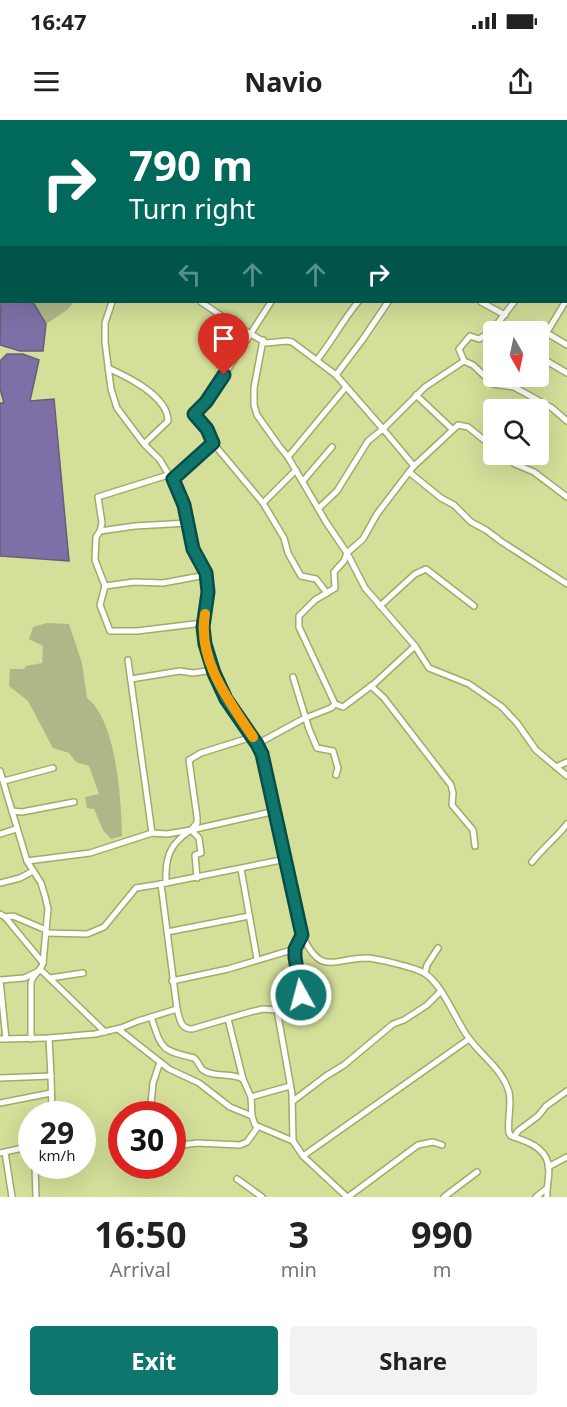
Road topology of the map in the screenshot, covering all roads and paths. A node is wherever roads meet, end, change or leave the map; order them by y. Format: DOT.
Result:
graph roads {
  1 [pos="112,303"];
  2 [pos="204,303"];
  3 [pos="270,303"];
  4 [pos="357,303"];
  5 [pos="387,303"];
  6 [pos="483,303"];
  7 [pos="513,303"];
  8 [pos="565,303"];
  9 [pos="505,315"];
  10 [pos="549,330"];
  11 [pos="249,333"];
  12 [pos="549,334"];
  13 [pos="263,340"];
  14 [pos="567,345"];
  15 [pos="317,360"];
  16 [pos="464,361"];
  17 [pos="549,362"];
  18 [pos="108,368"];
  19 [pos="567,373"];
  20 [pos="483,374"];
  21 [pos="336,375"];
  22 [pos="346,387"];
  23 [pos="514,387"];
  24 [pos="416,395"];
  25 [pos="567,421"];
  26 [pos="383,429"];
  27 [pos="452,429"];
  28 [pos="483,439"];
  29 [pos="213,443"];
  30 [pos="144,444"];
  31 [pos="332,447"];
  32 [pos="288,457"];
  33 [pos="517,465"];
  34 [pos="414,466"];
  35 [pos="296,470"];
  36 [pos="409,472"];
  37 [pos="168,475"];
  38 [pos="173,479"];
  39 [pos="303,481"];
  40 [pos="567,497"];
  41 [pos="263,503"];
  42 [pos="319,508"];
  43 [pos="188,523"];
  44 [pos="100,531"];
  45 [pos="347,554"];
  46 [pos="206,575"];
  47 [pos="567,584"];
  48 [pos="105,586"];
  49 [pos="327,593"];
  50 [pos="380,606"];
  51 [pos="474,606"];
  52 [pos="203,623"];
  53 [pos="415,646"];
  54 [pos="128,660"];
  55 [pos="214,670"];
  56 [pos="293,677"];
  57 [pos="131,679"];
  58 [pos="371,686"];
  59 [pos="335,704"];
  60 [pos="306,718"];
  61 [pos="252,737"];
  62 [pos="257,744"];
  63 [pos="567,762"];
  64 [pos="556,767"];
  65 [pos="53,768"];
  66 [pos="0,771"];
  67 [pos="336,775"];
  68 [pos="567,776"];
  69 [pos="4,781"];
  70 [pos="74,802"];
  71 [pos="12,811"];
  72 [pos="276,811"];
  73 [pos="567,824"];
  74 [pos="16,829"];
  75 [pos="191,830"];
  76 [pos="152,832"];
  77 [pos="0,834"];
  78 [pos="475,846"];
  79 [pos="286,859"];
  80 [pos="27,861"];
  81 [pos="532,862"];
  82 [pos="241,868"];
  83 [pos="33,871"];
  84 [pos="197,878"];
  85 [pos="0,883"];
  86 [pos="164,884"];
  87 [pos="3,916"];
  88 [pos="249,916"];
  89 [pos="46,932"];
  90 [pos="168,932"];
  91 [pos="302,935"];
  92 [pos="438,948"];
  93 [pos="295,949"];
  94 [pos="257,959"];
  95 [pos="43,963"];
  96 [pos="41,970"];
  97 [pos="425,973"];
  98 [pos="83,974"];
  99 [pos="50,978"];
  100 [pos="0,980"];
  101 [pos="172,981"];
  102 [pos="441,991"];
  103 [pos="177,1009"];
  104 [pos="277,1010"];
  105 [pos="150,1017"];
  106 [pos="228,1019"];
  107 [pos="118,1029"];
  108 [pos="105,1032"];
  109 [pos="49,1038"];
  110 [pos="3,1039"];
  111 [pos="31,1039"];
  112 [pos="469,1039"];
  113 [pos="160,1062"];
  114 [pos="203,1070"];
  115 [pos="51,1076"];
  116 [pos="0,1078"];
  117 [pos="243,1079"];
  118 [pos="199,1083"];
  119 [pos="290,1086"];
  120 [pos="567,1091"];
  121 [pos="51,1093"];
  122 [pos="251,1096"];
  123 [pos="51,1101"];
  124 [pos="151,1101"];
  125 [pos="292,1101"];
  126 [pos="0,1103"];
  127 [pos="252,1116"];
  128 [pos="257,1128"];
  129 [pos="514,1137"];
  130 [pos="293,1141"];
  131 [pos="186,1145"];
  132 [pos="442,1145"];
  133 [pos="18,1149"];
  134 [pos="3,1152"];
  135 [pos="303,1156"];
  136 [pos="567,1158"];
  137 [pos="548,1167"];
  138 [pos="477,1172"];
  139 [pos="35,1179"];
  140 [pos="237,1179"];
  141 [pos="546,1189"];
  142 [pos="12,1197"];
  143 [pos="36,1197"];
  144 [pos="262,1197"];
  145 [pos="347,1197"];
  146 [pos="444,1197"];
  147 [pos="536,1197"];
  148 [pos="547,1197"];
  1 -- 18 [label="street"];
  2 -- 11 [label="street"];
  3 -- 11 [label="street"];
  4 -- 15 [label="street"];
  5 -- 21 [label="street"];
  6 -- 9 [label="street"];
  7 -- 9 [label="street"];
  8 -- 10 [label="street"];
  9 -- 16 [label="street"];
  11 -- 13 [label="street"];
  11 -- 29 [label="street"];
  12 -- 14 [label="street"];
  13 -- 15 [label="street"];
  13 -- 32 [label="street"];
  15 -- 21 [label="street"];
  16 -- 20 [label="street"];
  16 -- 24 [label="street"];
  17 -- 19 [label="street"];
  18 -- 30 [label="street"];
  18 -- 30 [label="street"];
  21 -- 22 [label="street"];
  22 -- 26 [label="street"];
  22 -- 32 [label="street"];
  23 -- 25 [label="street"];
  24 -- 26 [label="street"];
  24 -- 27 [label="street"];
  26 -- 34 [label="street"];
  26 -- 42 [label="street"];
  27 -- 28 [label="street"];
  27 -- 34 [label="street"];
  29 -- 38 [label="street"];
  29 -- 41 [label="street"];
  30 -- 37 [label="street"];
  31 -- 39 [label="street"];
  32 -- 35 [label="street"];
  33 -- 40 [label="street"];
  34 -- 36 [label="street"];
  35 -- 39 [label="street"];
  35 -- 41 [label="street"];
  36 -- 45 [label="street"];
  36 -- 47 [label="street"];
  37 -- 38 [label="street"];
  37 -- 44 [label="street"];
  38 -- 43 [label="street"];
  39 -- 42 [label="street"];
  41 -- 49 [label="street"];
  42 -- 45 [label="street"];
  43 -- 44 [label="street"];
  43 -- 46 [label="street"];
  44 -- 48 [label="street"];
  45 -- 49 [label="street"];
  45 -- 50 [label="street"];
  46 -- 48 [label="street"];
  46 -- 52 [label="street"];
  48 -- 52 [label="street"];
  49 -- 59 [label="street"];
  50 -- 51 [label="street"];
  50 -- 53 [label="street"];
  52 -- 55 [label="street"];
  53 -- 58 [label="street"];
  53 -- 64 [label="street"];
  54 -- 57 [label="street"];
  55 -- 57 [label="street"];
  55 -- 61 [label="street"];
  56 -- 60 [label="street"];
  57 -- 76 [label="street"];
  58 -- 59 [label="street"];
  58 -- 78 [label="street"];
  59 -- 60 [label="street"];
  60 -- 62 [label="street"];
  60 -- 67 [label="street"];
  61 -- 62 [label="street"];
  61 -- 75 [label="street"];
  62 -- 72 [label="street"];
  63 -- 64 [label="street"];
  64 -- 68 [label="street"];
  65 -- 69 [label="street"];
  66 -- 69 [label="street"];
  69 -- 71 [label="street"];
  70 -- 71 [label="street"];
  71 -- 74 [label="street"];
  72 -- 75 [label="street"];
  72 -- 79 [label="street"];
  73 -- 81 [label="street"];
  74 -- 77 [label="street"];
  74 -- 80 [label="street"];
  75 -- 76 [label="street"];
  75 -- 84 [label="street"];
  75 -- 86 [label="street"];
  76 -- 80 [label="street"];
  79 -- 82 [label="street"];
  79 -- 91 [label="street"];
  80 -- 83 [label="street"];
  82 -- 84 [label="street"];
  82 -- 88 [label="street"];
  83 -- 85 [label="street"];
  83 -- 89 [label="street"];
  84 -- 86 [label="street"];
  86 -- 89 [label="street"];
  86 -- 90 [label="street"];
  87 -- 89 [label="street"];
  87 -- 95 [label="street"];
  88 -- 90 [label="street"];
  88 -- 94 [label="street"];
  89 -- 95 [label="street"];
  90 -- 101 [label="street"];
  91 -- 93 [label="street"];
  91 -- 97 [label="street"];
  92 -- 97 [label="street"];
  93 -- 94 [label="street"];
  93 -- 104 [label="street"];
  94 -- 101 [label="street"];
  95 -- 96 [label="street"];
  96 -- 99 [label="street"];
  96 -- 100 [label="street"];
  96 -- 111 [label="street"];
  97 -- 102 [label="street"];
  98 -- 99 [label="street"];
  99 -- 108 [label="street"];
  100 -- 110 [label="street"];
  101 -- 103 [label="street"];
  102 -- 112 [label="street"];
  102 -- 125 [label="street"];
  103 -- 105 [label="street"];
  103 -- 106 [label="street"];
  104 -- 106 [label="street"];
  104 -- 119 [label="street"];
  105 -- 107 [label="street"];
  105 -- 114 [label="street"];
  106 -- 117 [label="street"];
  107 -- 108 [label="street"];
  107 -- 113 [label="street"];
  108 -- 109 [label="street"];
  109 -- 111 [label="street"];
  109 -- 115 [label="street"];
  110 -- 111 [label="street"];
  112 -- 129 [label="street"];
  112 -- 135 [label="street"];
  113 -- 118 [label="street"];
  113 -- 124 [label="street"];
  114 -- 117 [label="street"];
  114 -- 118 [label="street"];
  115 -- 116 [label="street"];
  115 -- 121 [label="street"];
  117 -- 122 [label="street"];
  118 -- 127 [label="street"];
  119 -- 122 [label="street"];
  119 -- 125 [label="street"];
  120 -- 129 [label="street"];
  121 -- 123 [label="street"];
  121 -- 126 [label="street"];
  122 -- 127 [label="street"];
  125 -- 130 [label="street"];
  127 -- 128 [label="street"];
  128 -- 130 [label="street"];
  128 -- 131 [label="street"];
  129 -- 137 [label="street"];
  130 -- 135 [label="street"];
  132 -- 145 [label="street"];
  133 -- 134 [label="street"];
  134 -- 142 [label="street"];
  135 -- 145 [label="street"];
  136 -- 137 [label="street"];
  137 -- 141 [label="street"];
  138 -- 146 [label="street"];
  139 -- 143 [label="street"];
  140 -- 144 [label="street"];
  141 -- 147 [label="street"];
  141 -- 148 [label="street"];
}
